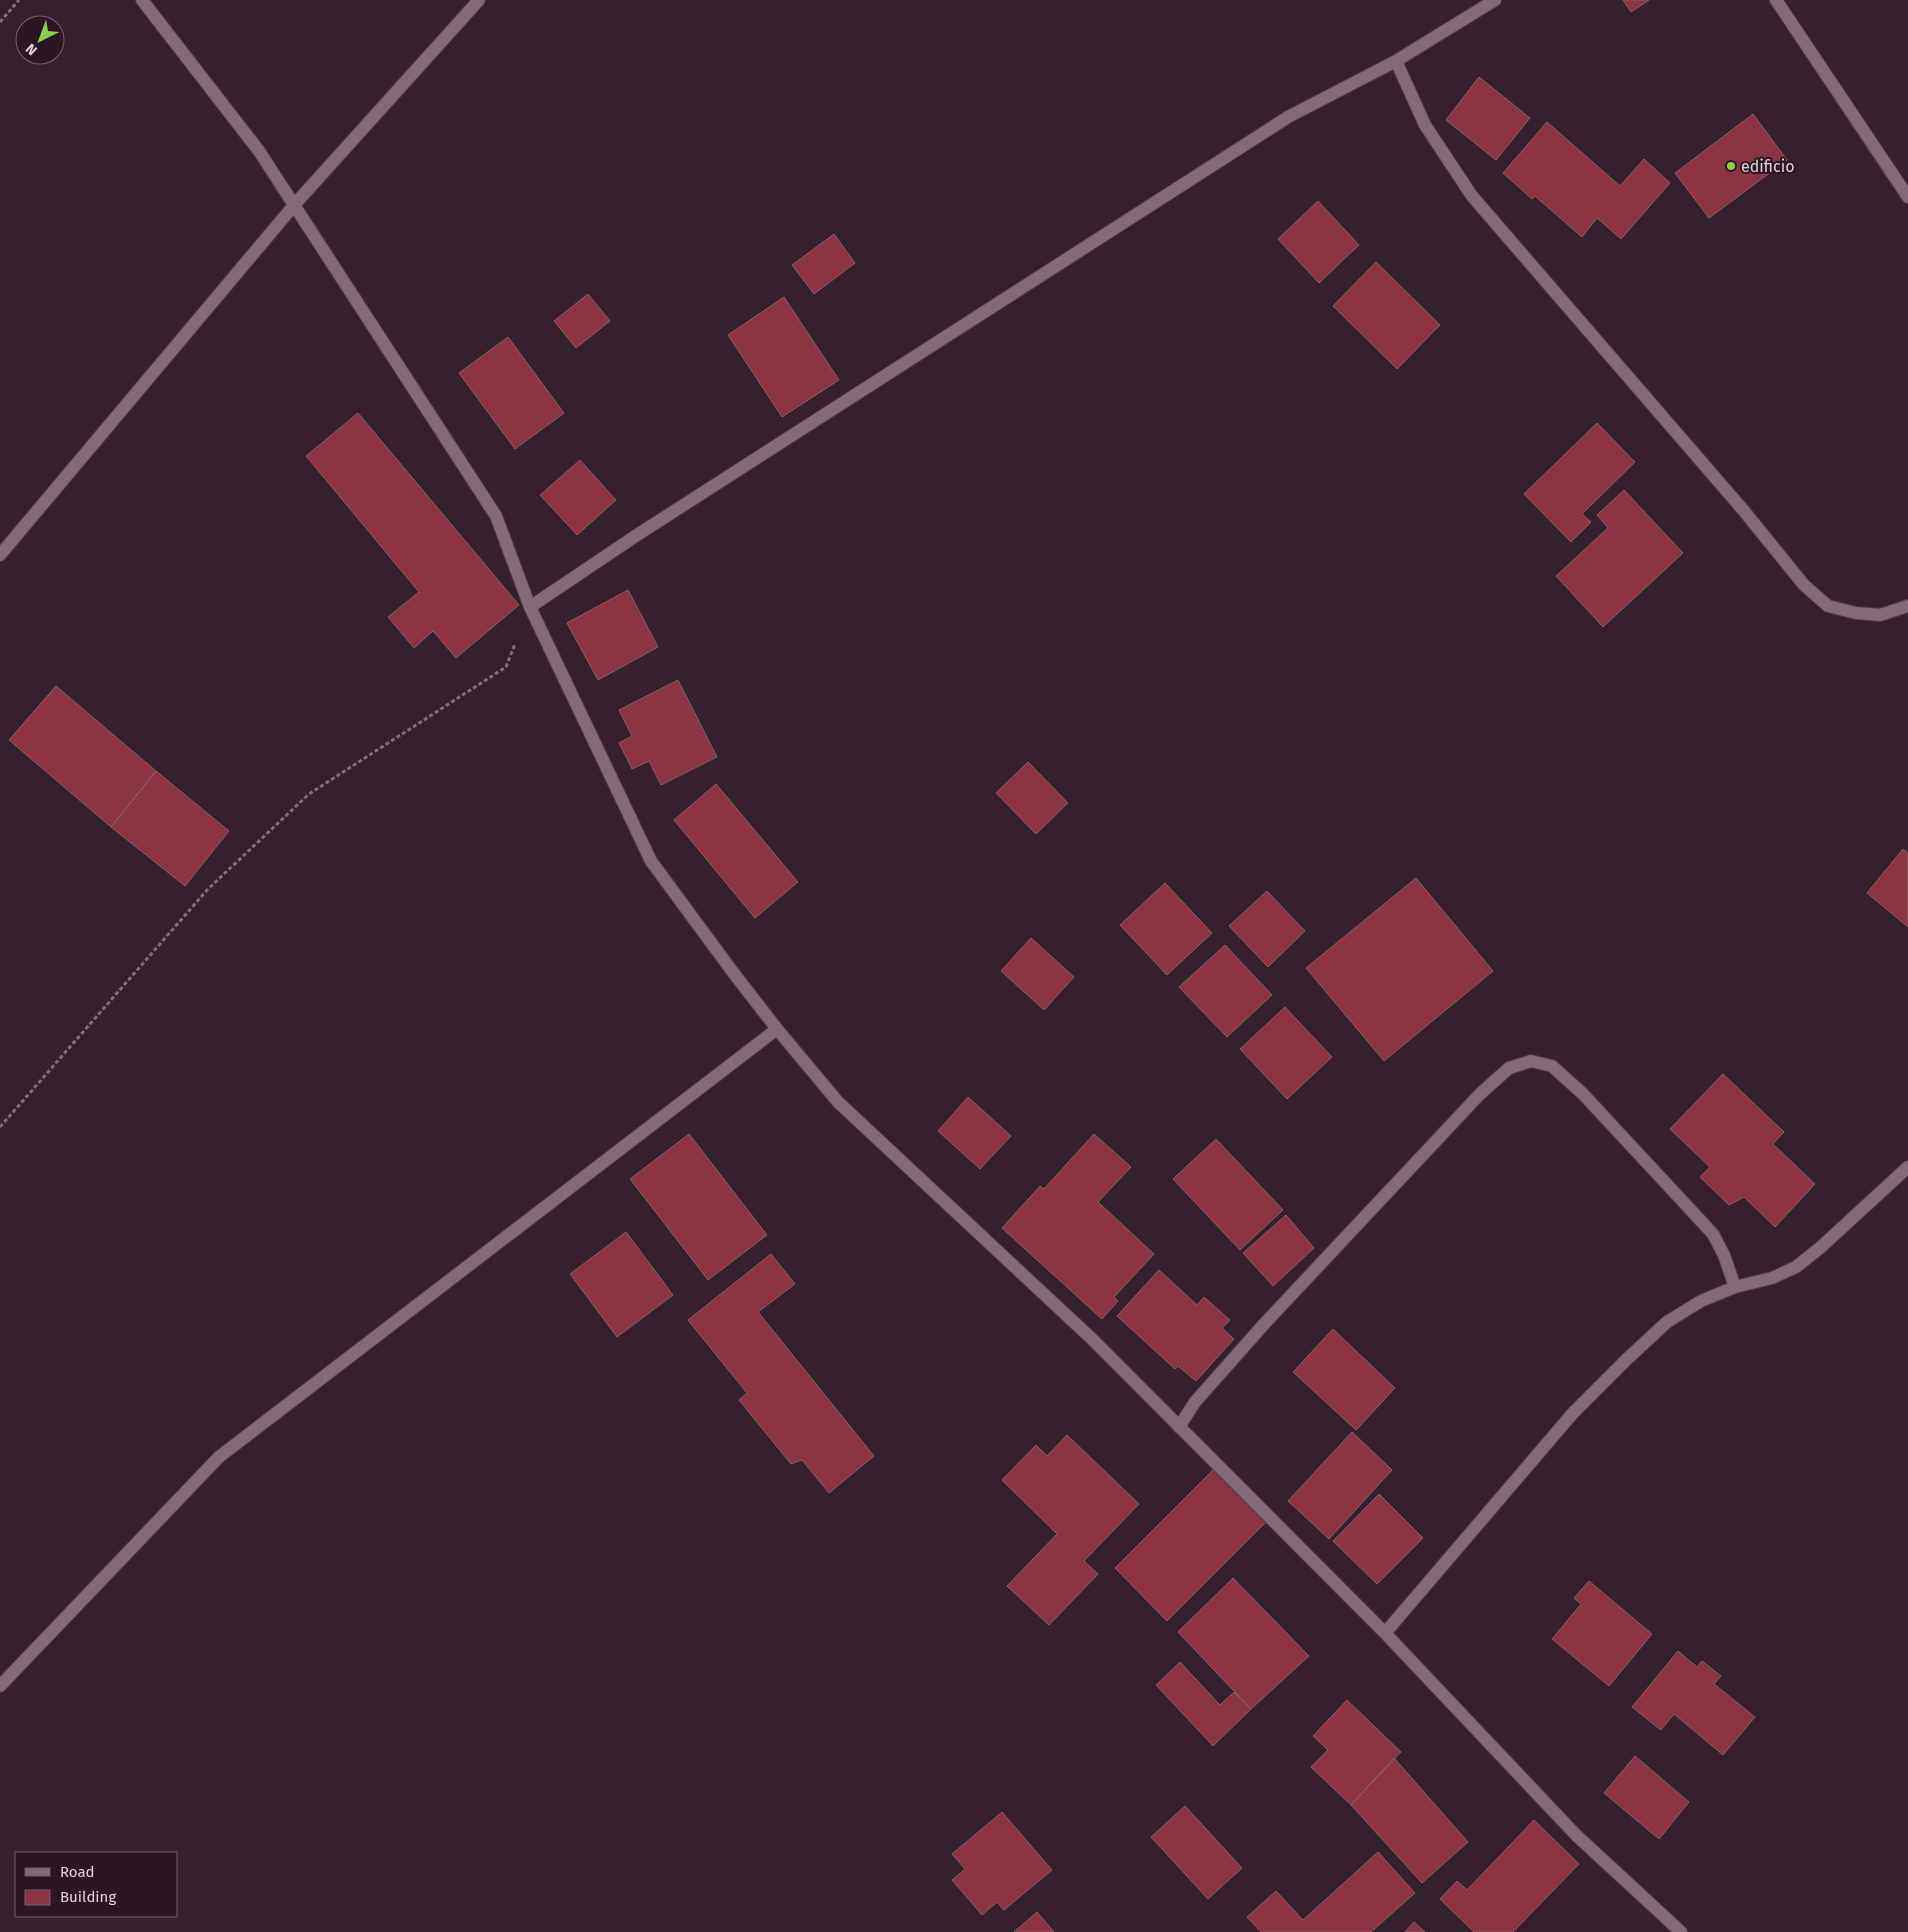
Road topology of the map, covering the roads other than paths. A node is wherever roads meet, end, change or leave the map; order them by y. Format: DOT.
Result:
graph roads {
  1 [pos="142,0"];
  2 [pos="479,0"];
  3 [pos="1494,0"];
  4 [pos="1776,0"];
  5 [pos="1396,61"];
  6 [pos="1908,197"];
  7 [pos="295,204"];
  8 [pos="0,555"];
  9 [pos="1908,606"];
  10 [pos="530,607"];
  11 [pos="777,1029"];
  12 [pos="1908,1168"];
  13 [pos="1735,1287"];
  14 [pos="1179,1427"];
  15 [pos="1384,1633"];
  16 [pos="0,1686"];
  17 [pos="1681,1932"];
  1 -- 7 [label="street"];
  2 -- 7 [label="street"];
  3 -- 5 [label="street"];
  4 -- 6 [label="street"];
  5 -- 9 [label="street"];
  5 -- 10 [label="street"];
  7 -- 8 [label="street"];
  7 -- 10 [label="street"];
  10 -- 11 [label="street"];
  11 -- 14 [label="street"];
  11 -- 16 [label="street"];
  12 -- 13 [label="street"];
  13 -- 14 [label="street"];
  13 -- 15 [label="street"];
  14 -- 15 [label="street"];
  15 -- 17 [label="street"];
}
